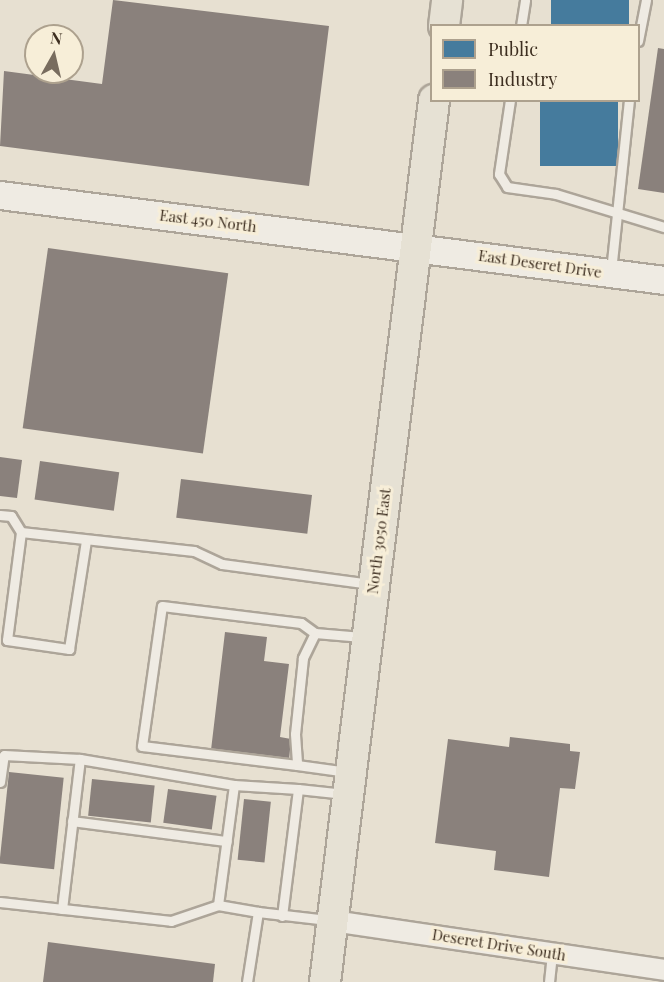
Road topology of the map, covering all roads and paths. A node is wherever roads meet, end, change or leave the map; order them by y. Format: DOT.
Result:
graph roads {
  1 [pos="447,0"];
  2 [pos="525,0"];
  3 [pos="646,0"];
  4 [pos="444,24"];
  5 [pos="521,24"];
  6 [pos="640,35"];
  7 [pos="434,102"];
  8 [pos="510,102"];
  9 [pos="629,102"];
  10 [pos="0,195"];
  11 [pos="619,215"];
  12 [pos="664,227"];
  13 [pos="415,247"];
  14 [pos="610,273"];
  15 [pos="664,280"];
  16 [pos="0,515"];
  17 [pos="21,532"];
  18 [pos="86,540"];
  19 [pos="374,585"];
  20 [pos="315,633"];
  21 [pos="368,637"];
  22 [pos="80,759"];
  23 [pos="297,765"];
  24 [pos="0,782"];
  25 [pos="350,784"];
  26 [pos="234,785"];
  27 [pos="298,789"];
  28 [pos="72,821"];
  29 [pos="227,841"];
  30 [pos="0,902"];
  31 [pos="218,905"];
  32 [pos="62,909"];
  33 [pos="258,912"];
  34 [pos="282,916"];
  35 [pos="333,921"];
  36 [pos="552,954"];
  37 [pos="664,970"];
  38 [pos="247,982"];
  39 [pos="325,982"];
  40 [pos="549,982"];
  1 -- 4 [label="main road"];
  2 -- 5 [label="lane"];
  3 -- 6 [label="lane"];
  7 -- 13 [label="main road, North 3050 East"];
  8 -- 11 [label="lane"];
  9 -- 11 [label="lane"];
  10 -- 13 [label="street, East 450 North"];
  11 -- 12 [label="lane"];
  11 -- 14 [label="lane"];
  13 -- 14 [label="street, East Deseret Drive"];
  13 -- 19 [label="main road, North 3050 East"];
  14 -- 15 [label="street, East Deseret Drive"];
  16 -- 17 [label="lane"];
  17 -- 18 [label="lane"];
  17 -- 18 [label="lane"];
  18 -- 19 [label="lane"];
  19 -- 21 [label="main road, North 3050 East"];
  20 -- 21 [label="lane"];
  20 -- 23 [label="lane"];
  20 -- 23 [label="lane"];
  21 -- 25 [label="main road, North 3050 East"];
  22 -- 24 [label="lane"];
  22 -- 26 [label="lane"];
  22 -- 28 [label="lane"];
  23 -- 25 [label="lane"];
  25 -- 27 [label="lane"];
  25 -- 35 [label="main road, North 3050 East"];
  26 -- 27 [label="lane"];
  26 -- 29 [label="lane"];
  27 -- 34 [label="lane"];
  28 -- 29 [label="lane"];
  28 -- 32 [label="lane"];
  29 -- 31 [label="lane"];
  30 -- 32 [label="lane"];
  31 -- 32 [label="lane"];
  31 -- 33 [label="lane"];
  33 -- 34 [label="lane"];
  33 -- 38 [label="lane"];
  34 -- 35 [label="lane"];
  35 -- 36 [label="street, Deseret Drive South"];
  35 -- 39 [label="main road, North 3050 East"];
  36 -- 37 [label="street, Deseret Drive South"];
  36 -- 40 [label="lane"];
}
